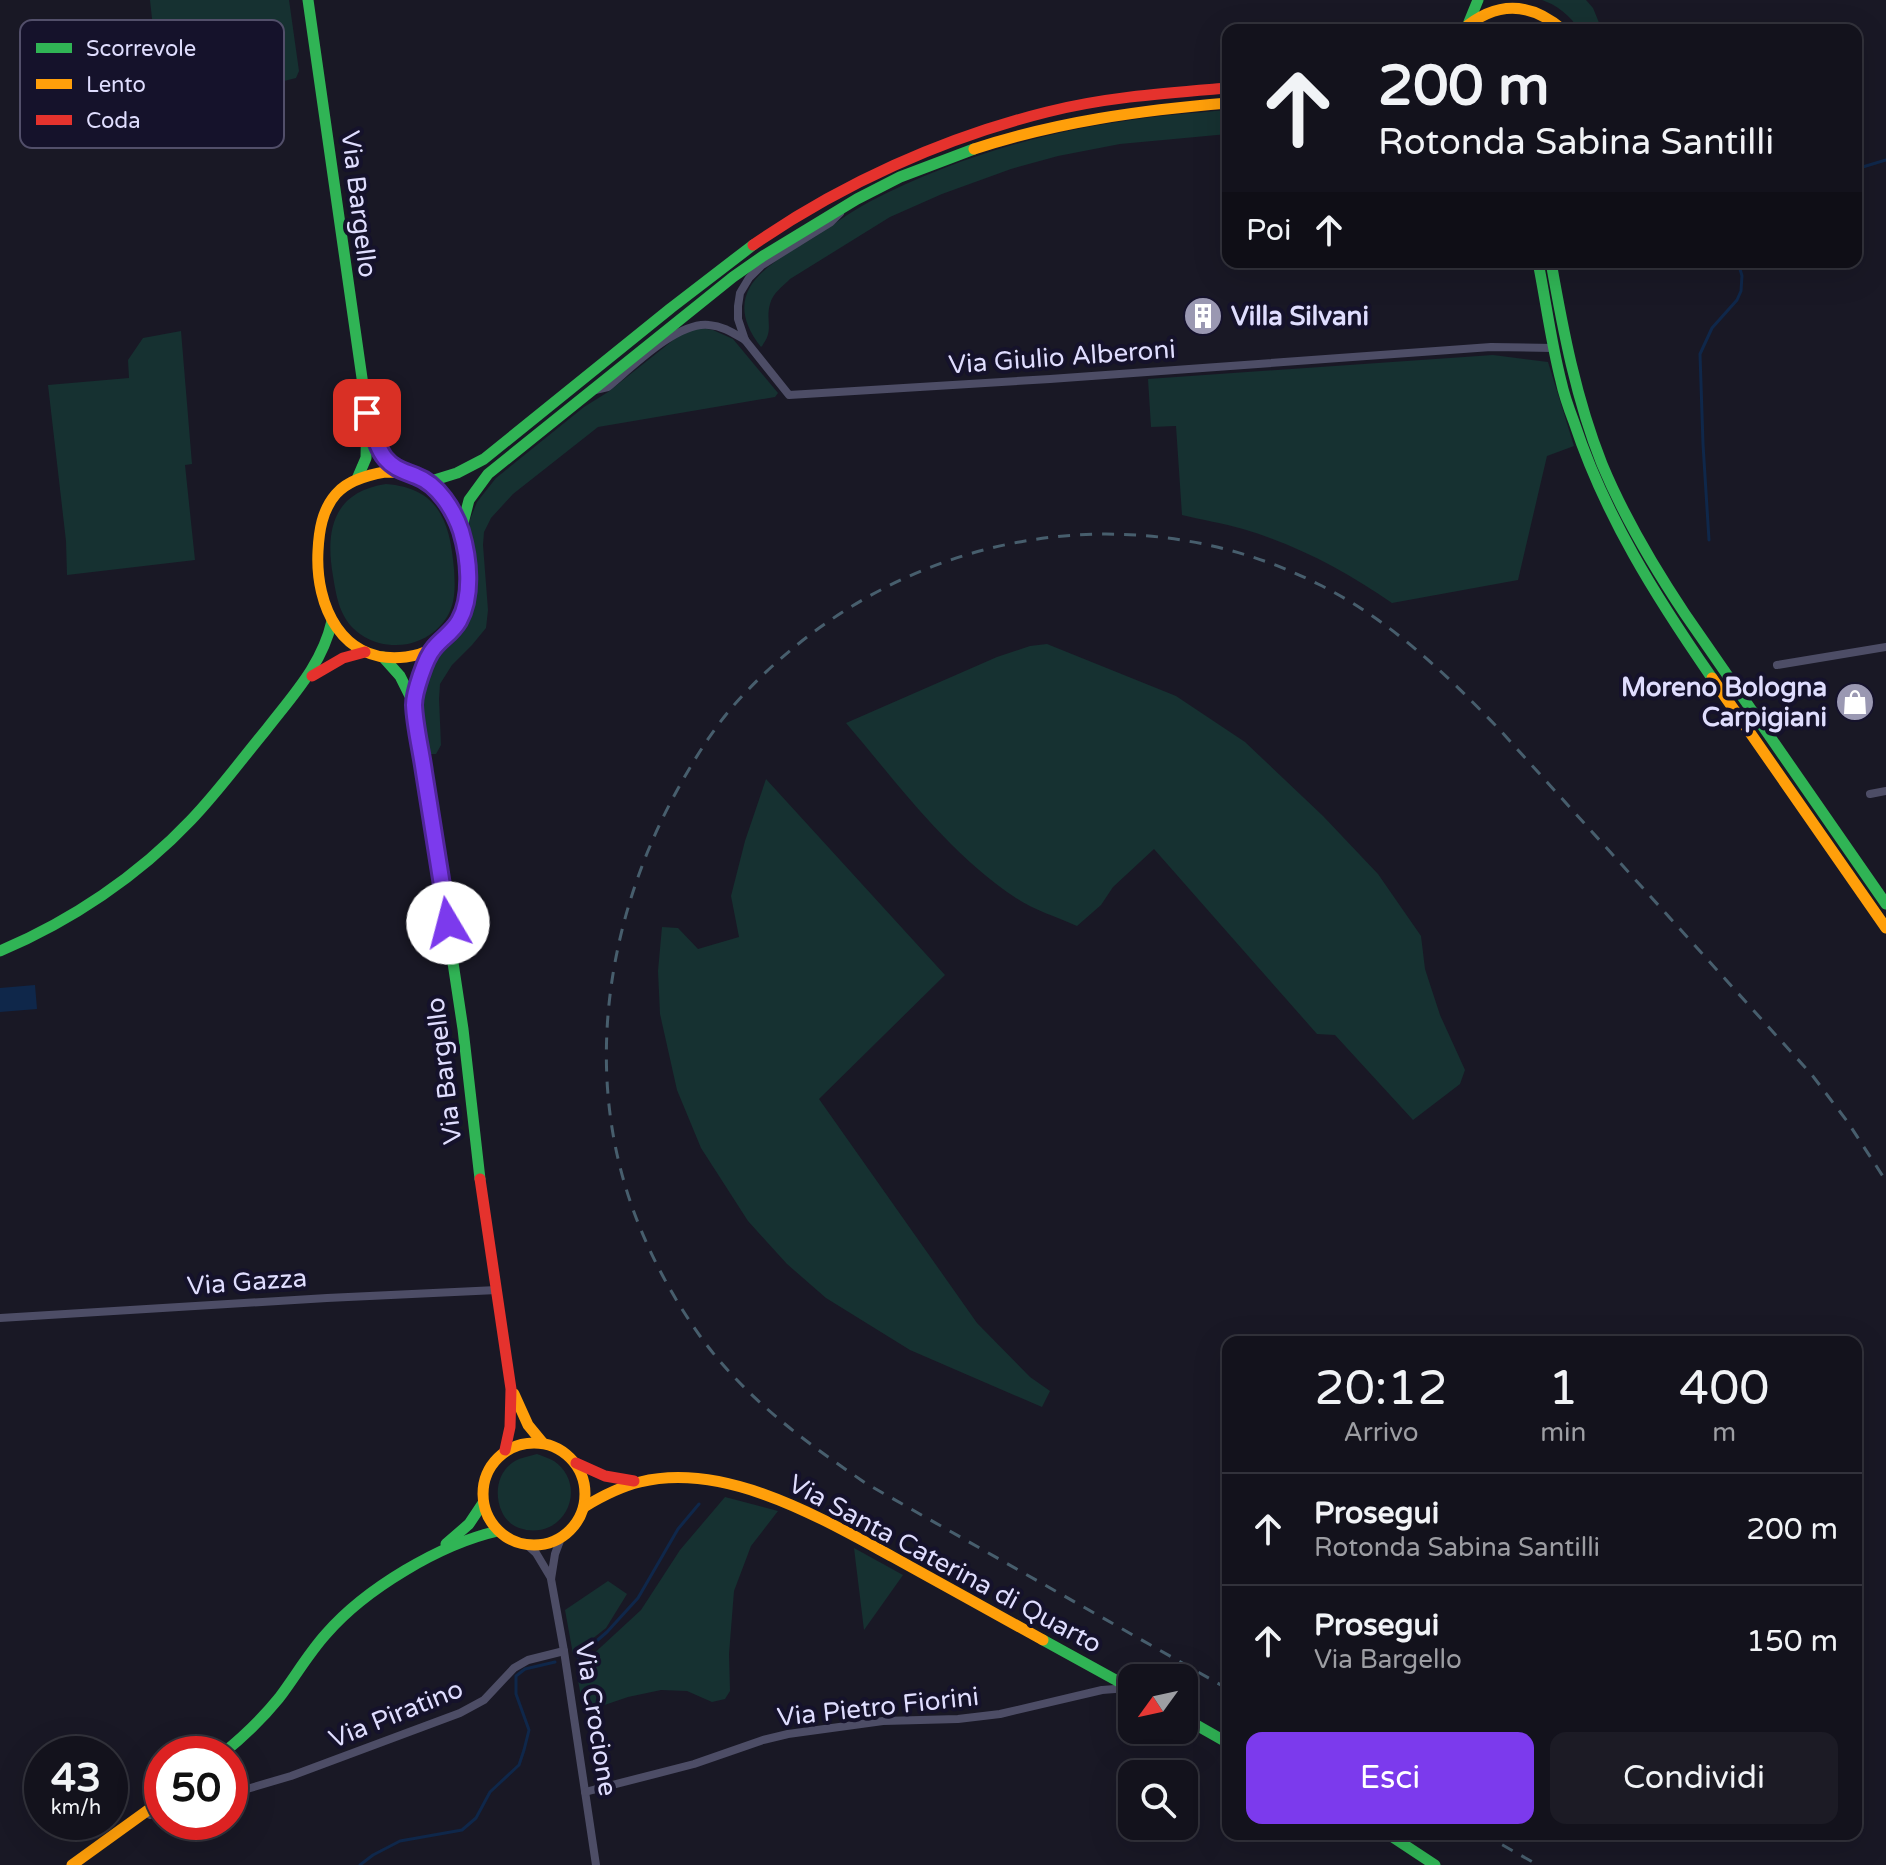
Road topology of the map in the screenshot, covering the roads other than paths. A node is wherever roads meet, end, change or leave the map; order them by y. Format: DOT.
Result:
graph roads {
  1 [pos="308,0"];
  2 [pos="1478,0"];
  3 [pos="1512,0"];
  4 [pos="1527,7"];
  5 [pos="1466,24"];
  6 [pos="1468,24"];
  7 [pos="1558,24"];
  8 [pos="1222,88"];
  9 [pos="1222,104"];
  10 [pos="849,204"];
  11 [pos="1539,268"];
  12 [pos="1552,268"];
  13 [pos="745,340"];
  14 [pos="1553,348"];
  15 [pos="590,391"];
  16 [pos="367,413"];
  17 [pos="402,472"];
  18 [pos="357,479"];
  19 [pos="428,482"];
  20 [pos="461,531"];
  21 [pos="332,621"];
  22 [pos="434,647"];
  23 [pos="1886,647"];
  24 [pos="365,652"];
  25 [pos="383,657"];
  26 [pos="1777,665"];
  27 [pos="309,677"];
  28 [pos="414,704"];
  29 [pos="1886,791"];
  30 [pos="1870,794"];
  31 [pos="1886,904"];
  32 [pos="1886,928"];
  33 [pos="0,951"];
  34 [pos="497,1290"];
  35 [pos="0,1318"];
  36 [pos="511,1389"];
  37 [pos="542,1442"];
  38 [pos="505,1450"];
  39 [pos="576,1463"];
  40 [pos="638,1481"];
  41 [pos="483,1503"];
  42 [pos="584,1507"];
  43 [pos="498,1531"];
  44 [pos="561,1538"];
  45 [pos="527,1545"];
  46 [pos="437,1552"];
  47 [pos="551,1579"];
  48 [pos="564,1651"];
  49 [pos="1118,1681"];
  50 [pos="1118,1688"];
  51 [pos="1198,1726"];
  52 [pos="245,1736"];
  53 [pos="1222,1740"];
  54 [pos="248,1789"];
  55 [pos="585,1792"];
  56 [pos="144,1813"];
  57 [pos="1397,1840"];
  58 [pos="72,1865"];
  59 [pos="596,1865"];
  60 [pos="1435,1865"];
  1 -- 16 [label="main road, Via Bargello"];
  2 -- 5 [label="main road"];
  3 -- 4 [label="main road"];
  4 -- 6 [label="main road"];
  4 -- 7 [label="main road"];
  8 -- 19 [label="main road"];
  9 -- 10 [label="main road"];
  10 -- 13 [label="street"];
  10 -- 15 [label="main road"];
  11 -- 14 [label="main road"];
  12 -- 31 [label="main road"];
  13 -- 14 [label="street, Via Giulio Alberoni"];
  13 -- 15 [label="street"];
  14 -- 32 [label="main road"];
  15 -- 20 [label="main road"];
  16 -- 17 [label="main road, Via Bargello"];
  16 -- 18 [label="main road, Via Bargello"];
  17 -- 18 [label="main road"];
  17 -- 19 [label="main road"];
  18 -- 21 [label="main road"];
  19 -- 20 [label="main road"];
  20 -- 22 [label="main road"];
  21 -- 24 [label="main road"];
  21 -- 27 [label="main road"];
  22 -- 25 [label="main road"];
  22 -- 28 [label="main road, Via Bargello"];
  23 -- 26 [label="street"];
  24 -- 25 [label="main road"];
  24 -- 27 [label="main road"];
  25 -- 28 [label="main road, Via Bargello"];
  27 -- 33 [label="main road"];
  28 -- 34 [label="main road, Via Bargello"];
  29 -- 30 [label="street"];
  34 -- 35 [label="street, Via Gazza"];
  34 -- 36 [label="main road"];
  36 -- 37 [label="main road"];
  36 -- 38 [label="main road"];
  37 -- 38 [label="main road"];
  37 -- 39 [label="main road"];
  38 -- 41 [label="main road"];
  39 -- 40 [label="main road, Via Santa Caterina di Quarto"];
  39 -- 42 [label="main road"];
  40 -- 42 [label="main road, Via Santa Caterina di Quarto"];
  40 -- 49 [label="main road, Via Santa Caterina di Quarto"];
  41 -- 43 [label="main road"];
  41 -- 46 [label="main road"];
  42 -- 44 [label="main road"];
  43 -- 45 [label="main road"];
  43 -- 46 [label="main road"];
  44 -- 45 [label="main road"];
  44 -- 47 [label="street, Via Crocione"];
  45 -- 47 [label="street, Via Crocione"];
  46 -- 52 [label="main road"];
  47 -- 48 [label="street, Via Crocione"];
  48 -- 54 [label="street, Via Piratino"];
  48 -- 55 [label="street, Via Crocione"];
  50 -- 55 [label="street, Via Pietro Fiorini"];
  51 -- 53 [label="main road"];
  55 -- 59 [label="street, Via Crocione"];
  56 -- 58 [label="main road"];
  57 -- 60 [label="main road"];
}
